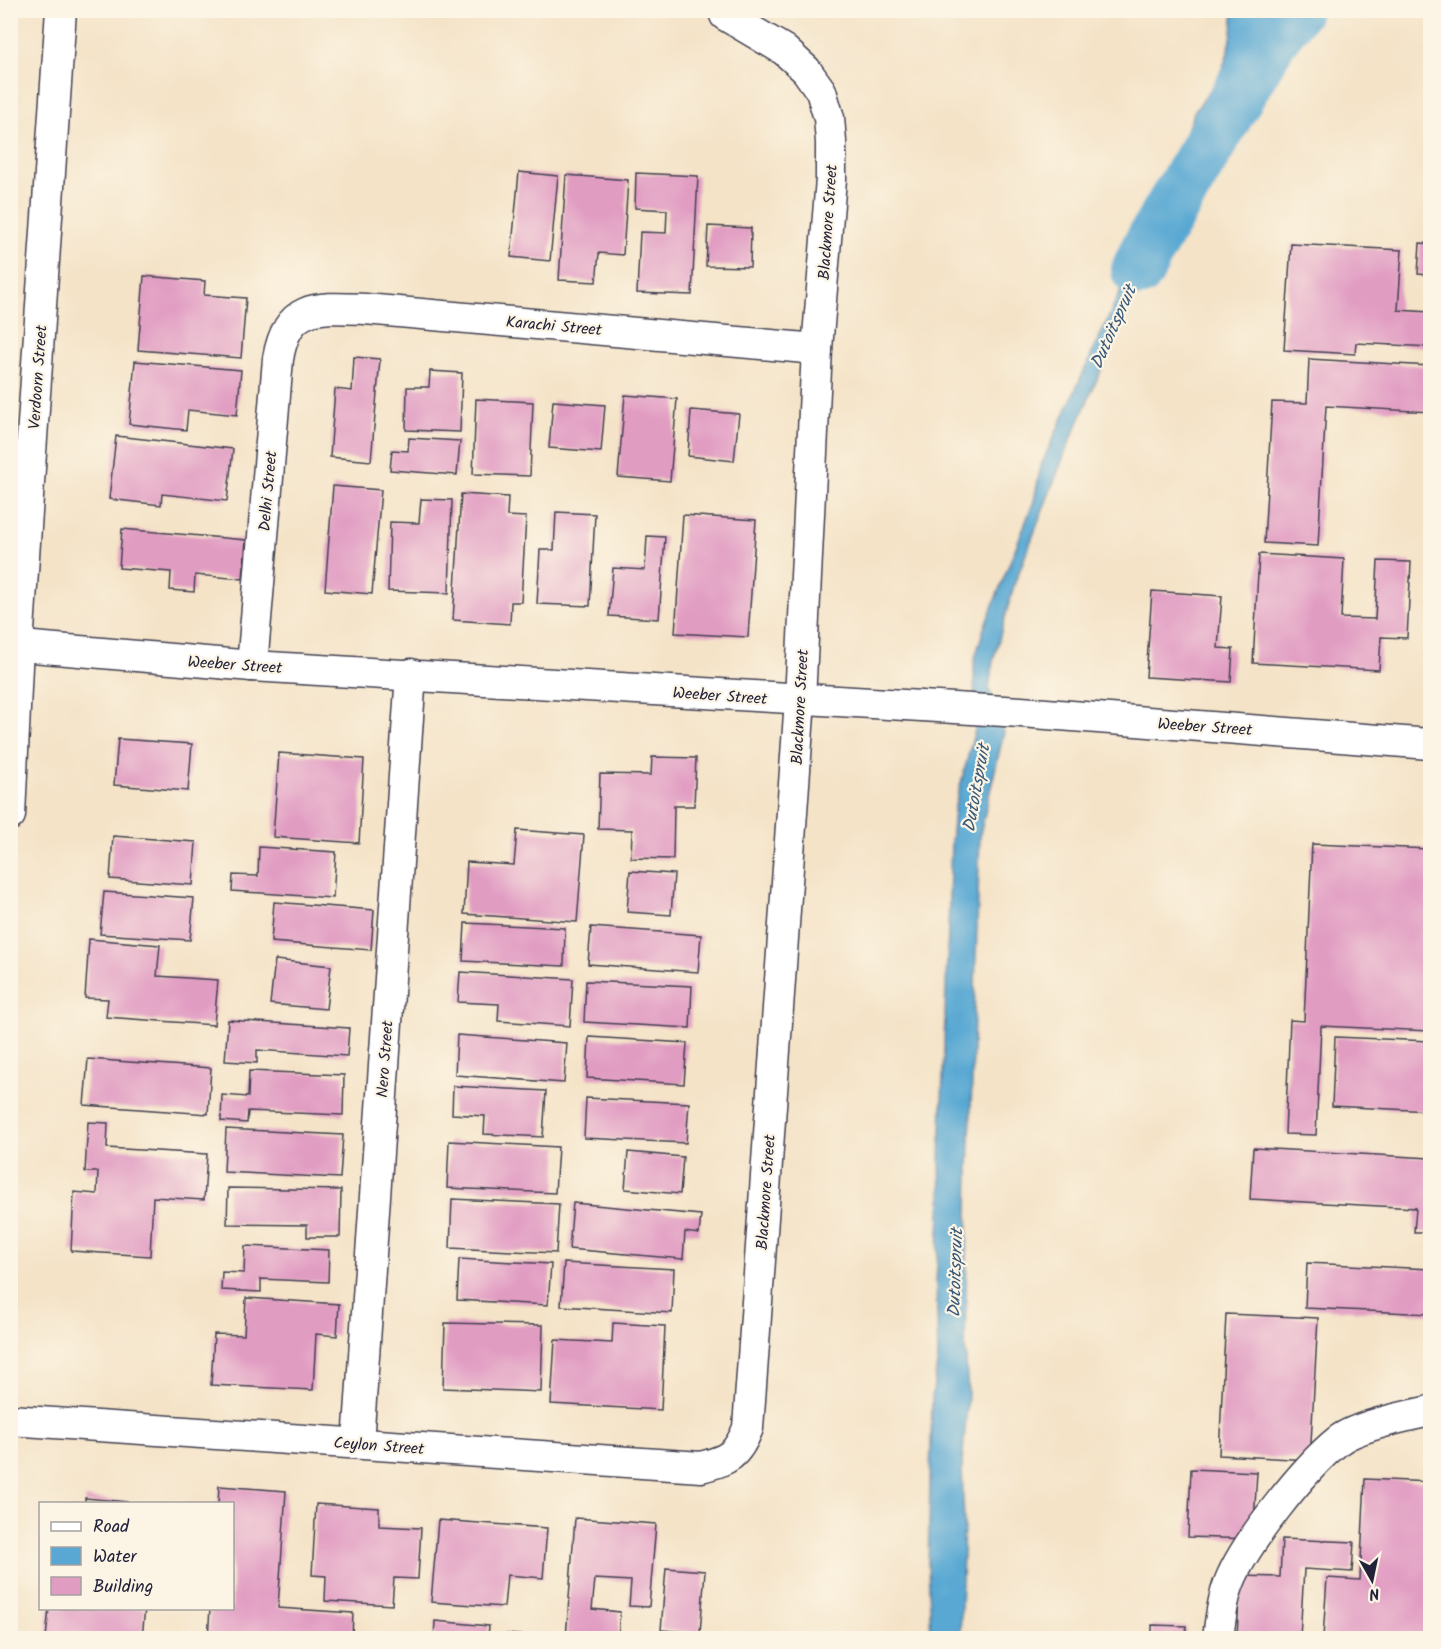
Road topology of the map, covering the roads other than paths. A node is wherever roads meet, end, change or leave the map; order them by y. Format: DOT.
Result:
graph roads {
  1 [pos="61,10"];
  2 [pos="725,15"];
  3 [pos="293,320"];
  4 [pos="817,349"];
  5 [pos="14,645"];
  6 [pos="252,666"];
  7 [pos="411,674"];
  8 [pos="800,700"];
  9 [pos="1431,744"];
  10 [pos="10,814"];
  11 [pos="1431,1411"];
  12 [pos="10,1420"];
  13 [pos="358,1443"];
  14 [pos="741,1446"];
  15 [pos="1218,1638"];
  1 -- 5 [label="street, Verdoorn Street"];
  2 -- 4 [label="street, Blackmore Street"];
  3 -- 4 [label="street, Karachi Street"];
  3 -- 6 [label="street, Delhi Street"];
  4 -- 8 [label="street, Blackmore Street"];
  5 -- 6 [label="street, Weeber Street"];
  5 -- 10 [label="street, Verdoorn Street"];
  6 -- 7 [label="street, Weeber Street"];
  7 -- 8 [label="street, Weeber Street"];
  7 -- 13 [label="street, Nero Street"];
  8 -- 9 [label="street, Weeber Street"];
  8 -- 14 [label="street, Blackmore Street"];
  11 -- 15 [label="street"];
  12 -- 13 [label="street, Ceylon Street"];
  13 -- 14 [label="street, Ceylon Street"];
}
